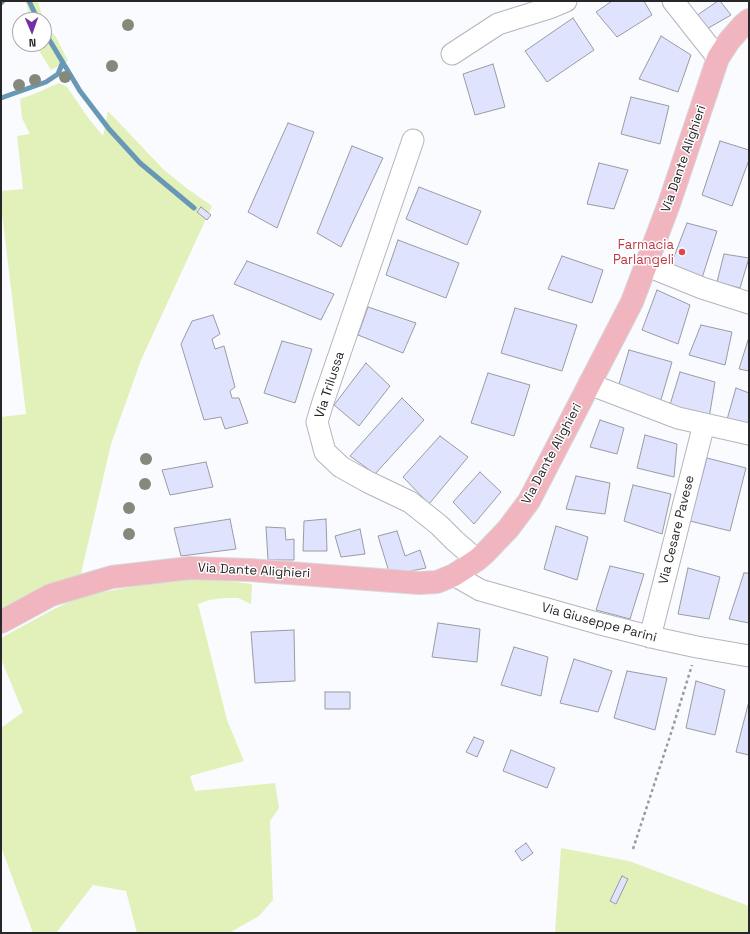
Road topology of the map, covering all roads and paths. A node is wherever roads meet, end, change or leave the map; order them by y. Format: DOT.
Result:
graph roads {
  1 [pos="566,1"];
  2 [pos="673,1"];
  3 [pos="749,20"];
  4 [pos="452,54"];
  5 [pos="718,58"];
  6 [pos="413,140"];
  7 [pos="645,265"];
  8 [pos="749,303"];
  9 [pos="589,384"];
  10 [pos="704,424"];
  11 [pos="749,434"];
  12 [pos="477,560"];
  13 [pos="454,575"];
  14 [pos="1,622"];
  15 [pos="650,637"];
  16 [pos="697,647"];
  17 [pos="749,656"];
  18 [pos="633,849"];
  1 -- 4 [label="street"];
  2 -- 5 [label="street"];
  3 -- 5 [label="main road, Via Dante Alighieri"];
  5 -- 7 [label="main road, Via Dante Alighieri"];
  6 -- 12 [label="street, Via Trilussa"];
  7 -- 8 [label="street"];
  7 -- 9 [label="main road, Via Dante Alighieri"];
  9 -- 10 [label="street"];
  9 -- 12 [label="main road, Via Dante Alighieri"];
  10 -- 11 [label="street"];
  10 -- 15 [label="street, Via Cesare Pavese"];
  12 -- 13 [label="main road, Via Dante Alighieri"];
  13 -- 14 [label="main road, Via Dante Alighieri"];
  13 -- 15 [label="street, Via Giuseppe Parini"];
  15 -- 16 [label="street, Via Giuseppe Parini"];
  16 -- 17 [label="street, Via Giuseppe Parini"];
  16 -- 18 [label="path"];
}
